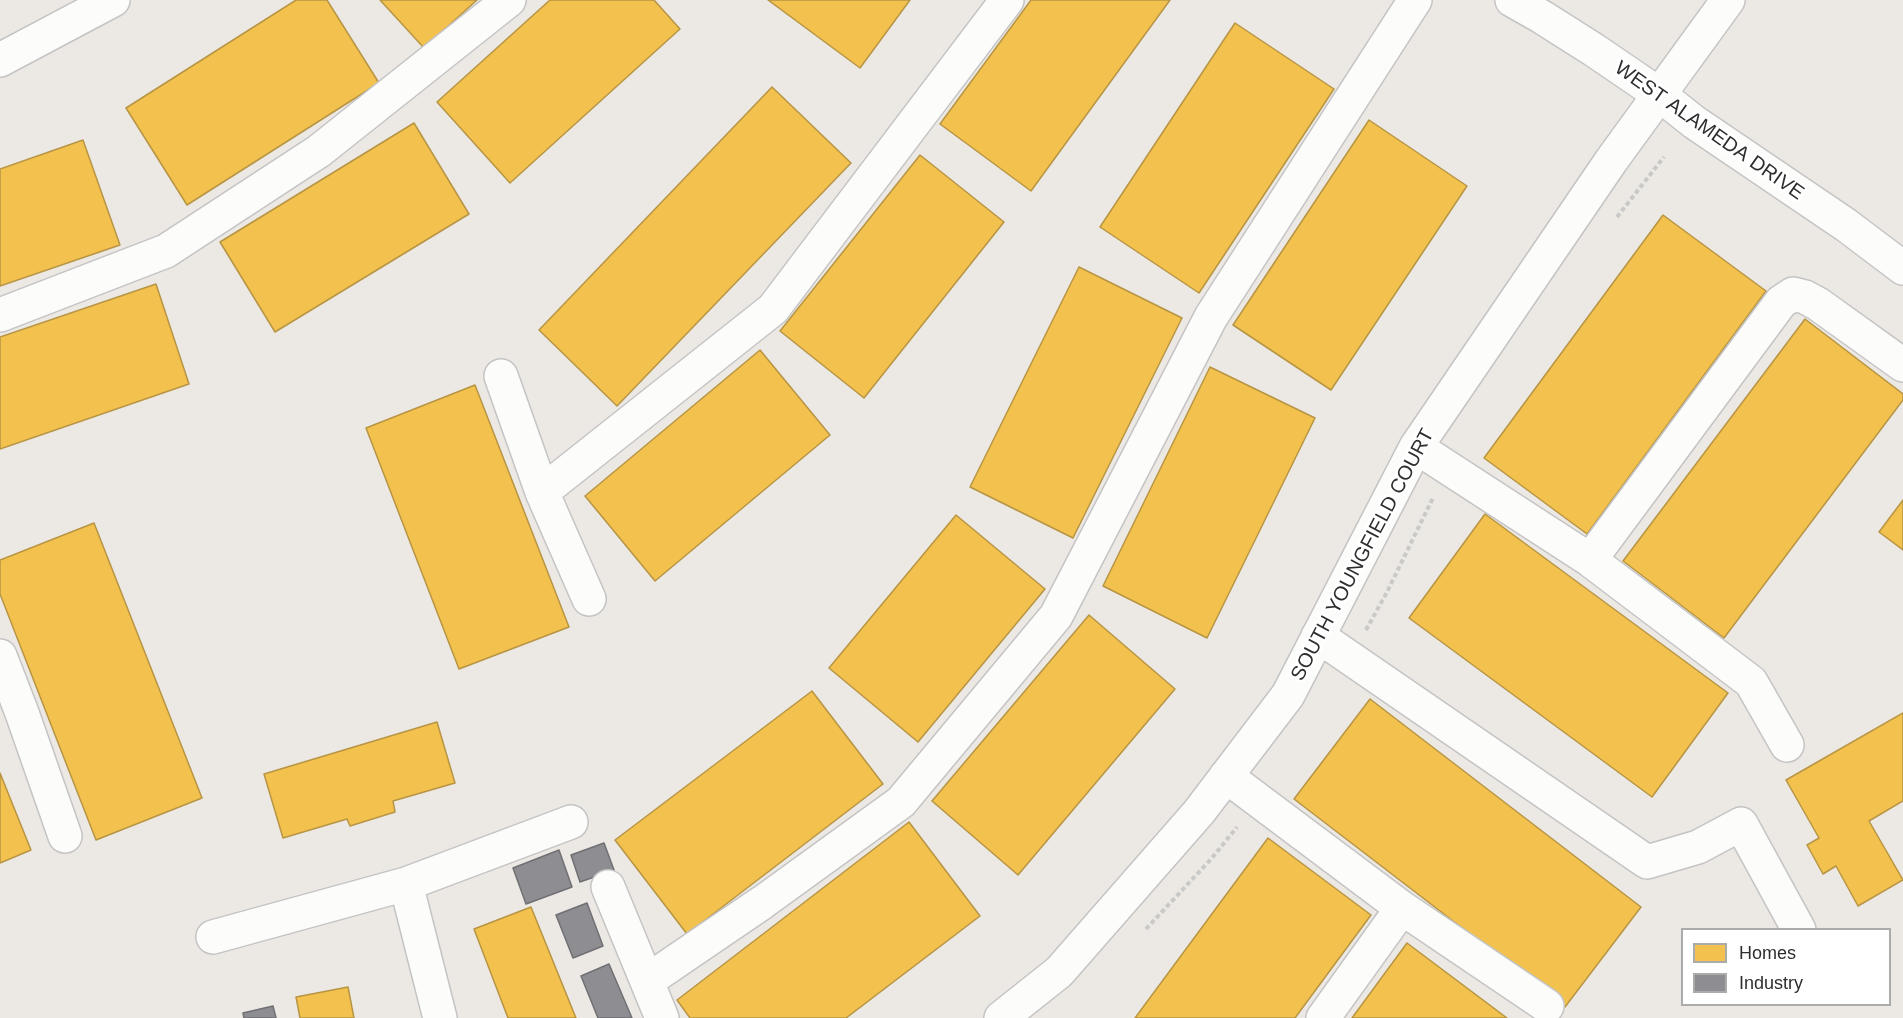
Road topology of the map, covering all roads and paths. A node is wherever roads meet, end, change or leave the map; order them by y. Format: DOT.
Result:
graph roads {
  1 [pos="113,0"];
  2 [pos="509,0"];
  3 [pos="1415,0"];
  4 [pos="1512,0"];
  5 [pos="1728,0"];
  6 [pos="1000,2"];
  7 [pos="0,60"];
  8 [pos="1660,95"];
  9 [pos="1900,258"];
  10 [pos="0,315"];
  11 [pos="1903,365"];
  12 [pos="501,376"];
  13 [pos="1416,447"];
  14 [pos="542,492"];
  15 [pos="1590,560"];
  16 [pos="589,599"];
  17 [pos="1318,636"];
  18 [pos="0,656"];
  19 [pos="11,717"];
  20 [pos="1786,745"];
  21 [pos="1226,776"];
  22 [pos="571,822"];
  23 [pos="65,836"];
  24 [pos="406,884"];
  25 [pos="608,887"];
  26 [pos="1402,908"];
  27 [pos="1798,928"];
  28 [pos="213,937"];
  29 [pos="647,981"];
  30 [pos="1547,1006"];
  31 [pos="440,1018"];
  32 [pos="662,1018"];
  33 [pos="1001,1018"];
  34 [pos="1323,1018"];
  1 -- 7 [label="street"];
  2 -- 10 [label="street"];
  3 -- 29 [label="street"];
  4 -- 8 [label="street, WEST ALAMEDA DRIVE"];
  5 -- 8 [label="street, SOUTH YOUNGFIELD COURT"];
  6 -- 14 [label="street"];
  8 -- 9 [label="street, WEST ALAMEDA DRIVE"];
  8 -- 13 [label="street, SOUTH YOUNGFIELD COURT"];
  11 -- 15 [label="street"];
  12 -- 14 [label="street"];
  13 -- 15 [label="street"];
  13 -- 17 [label="street, SOUTH YOUNGFIELD COURT"];
  14 -- 16 [label="street"];
  15 -- 20 [label="street"];
  17 -- 21 [label="street, SOUTH YOUNGFIELD COURT"];
  17 -- 27 [label="street"];
  18 -- 19 [label="street"];
  19 -- 23 [label="street"];
  21 -- 26 [label="street"];
  21 -- 33 [label="street, SOUTH YOUNGFIELD COURT"];
  22 -- 24 [label="street"];
  24 -- 28 [label="street"];
  24 -- 31 [label="street"];
  25 -- 29 [label="street"];
  26 -- 30 [label="street"];
  26 -- 34 [label="street"];
  29 -- 32 [label="street"];
}
